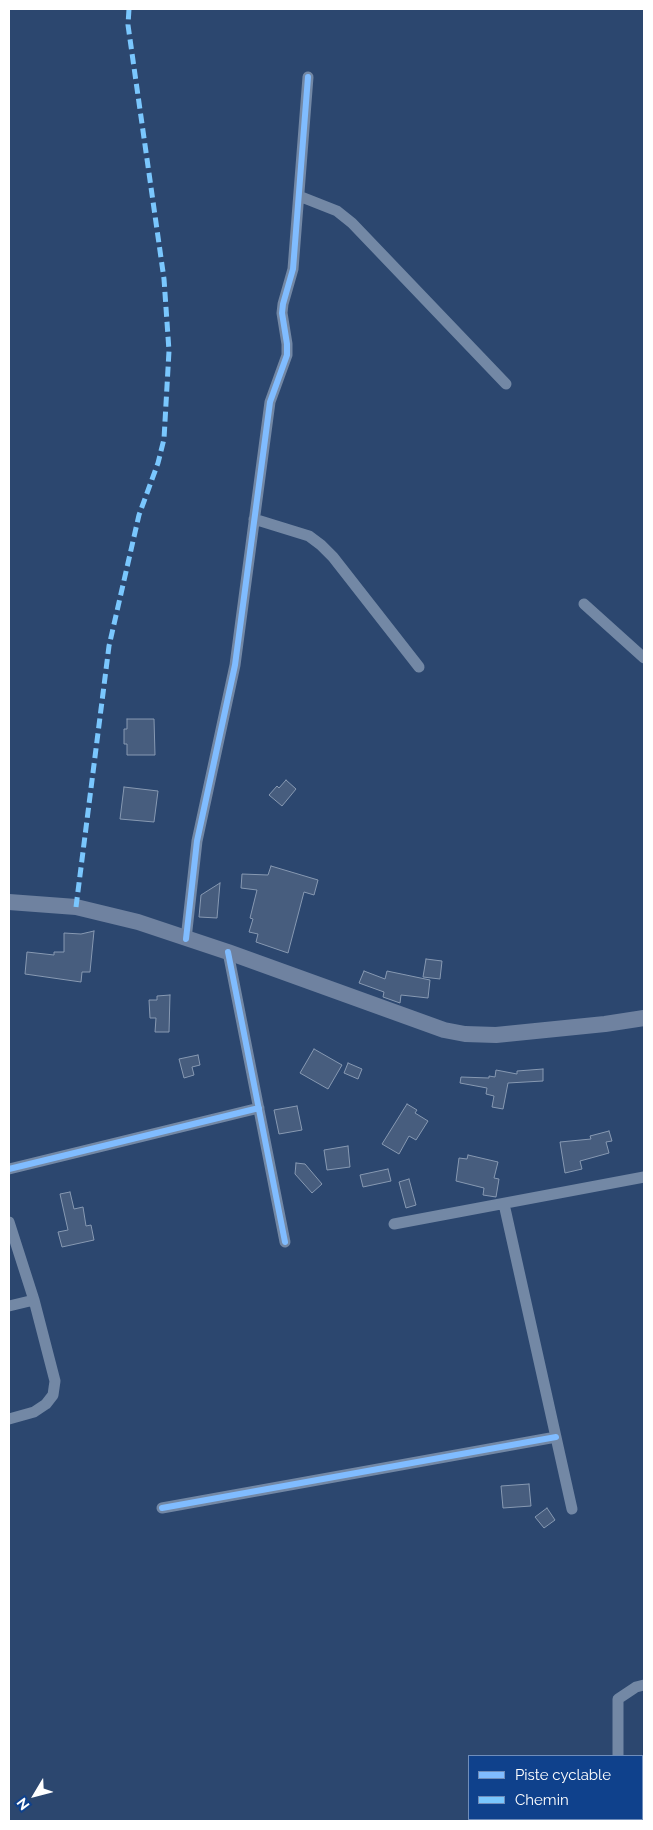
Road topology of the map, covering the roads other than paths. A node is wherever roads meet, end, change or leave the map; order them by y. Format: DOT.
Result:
graph roads {
  1 [pos="308,77"];
  2 [pos="299,196"];
  3 [pos="506,384"];
  4 [pos="254,520"];
  5 [pos="584,604"];
  6 [pos="644,658"];
  7 [pos="419,668"];
  8 [pos="9,902"];
  9 [pos="186,939"];
  10 [pos="228,952"];
  11 [pos="644,1018"];
  12 [pos="259,1108"];
  13 [pos="9,1169"];
  14 [pos="644,1176"];
  15 [pos="504,1204"];
  16 [pos="9,1222"];
  17 [pos="394,1224"];
  18 [pos="285,1242"];
  19 [pos="34,1300"];
  20 [pos="9,1306"];
  21 [pos="9,1419"];
  22 [pos="556,1437"];
  23 [pos="162,1508"];
  24 [pos="572,1509"];
  25 [pos="644,1685"];
  26 [pos="618,1755"];
  27 [pos="504,1820"];
  28 [pos="474,1821"];
  1 -- 2 [label="street"];
  2 -- 3 [label="street"];
  2 -- 4 [label="street"];
  4 -- 7 [label="street"];
  4 -- 9 [label="street"];
  5 -- 6 [label="street"];
  8 -- 9 [label="main road"];
  9 -- 10 [label="main road"];
  10 -- 11 [label="main road"];
  10 -- 12 [label="street"];
  12 -- 13 [label="street"];
  12 -- 18 [label="street"];
  14 -- 15 [label="street"];
  15 -- 17 [label="street"];
  15 -- 22 [label="street"];
  16 -- 19 [label="street"];
  19 -- 20 [label="street"];
  19 -- 21 [label="street"];
  22 -- 23 [label="street"];
  22 -- 24 [label="street"];
  25 -- 26 [label="street"];
  27 -- 28 [label="street"];
}
